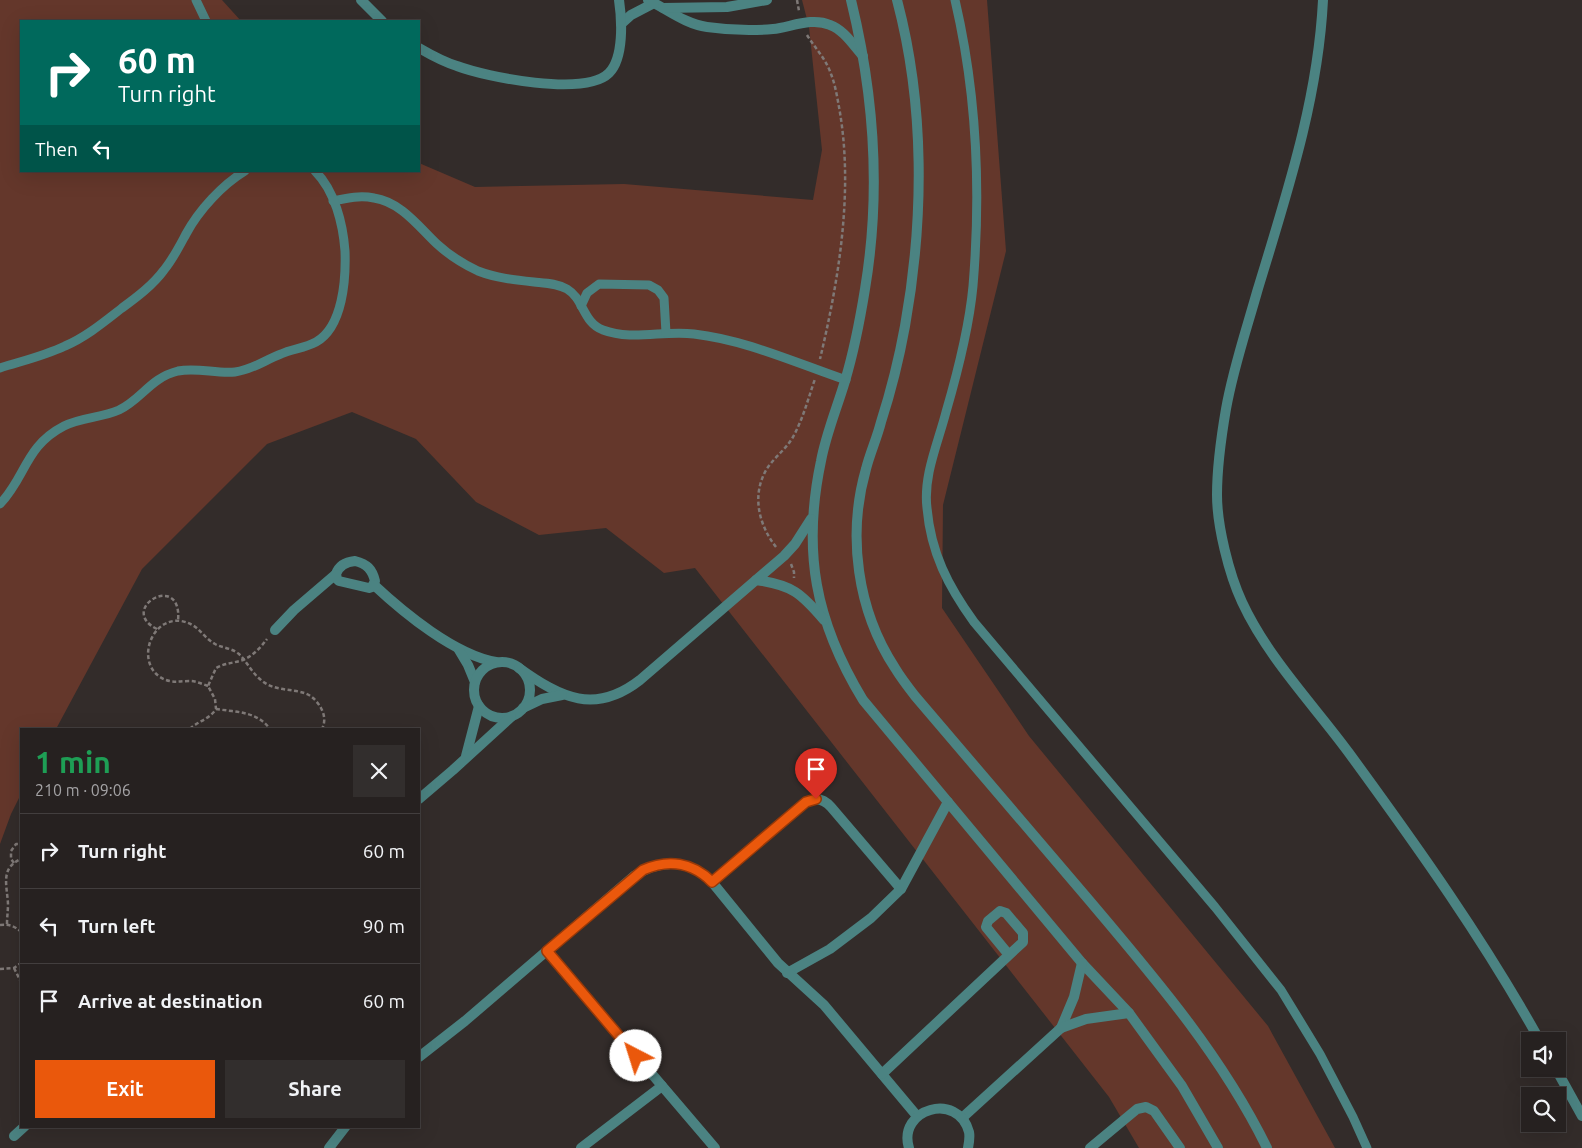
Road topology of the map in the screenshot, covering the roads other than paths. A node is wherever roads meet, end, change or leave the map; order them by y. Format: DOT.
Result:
graph roads {
  1 [pos="196,0"];
  2 [pos="361,0"];
  3 [pos="619,0"];
  4 [pos="768,0"];
  5 [pos="852,0"];
  6 [pos="897,0"];
  7 [pos="955,0"];
  8 [pos="1323,0"];
  9 [pos="655,3"];
  10 [pos="206,20"];
  11 [pos="381,20"];
  12 [pos="621,24"];
  13 [pos="420,48"];
  14 [pos="863,56"];
  15 [pos="245,172"];
  16 [pos="316,172"];
  17 [pos="333,201"];
  18 [pos="581,306"];
  19 [pos="666,333"];
  20 [pos="0,368"];
  21 [pos="846,380"];
  22 [pos="0,504"];
  23 [pos="811,519"];
  24 [pos="336,574"];
  25 [pos="756,580"];
  26 [pos="374,585"];
  27 [pos="825,621"];
  28 [pos="275,630"];
  29 [pos="458,649"];
  30 [pos="496,662"];
  31 [pos="520,668"];
  32 [pos="474,682"];
  33 [pos="562,695"];
  34 [pos="479,706"];
  35 [pos="523,708"];
  36 [pos="513,715"];
  37 [pos="465,759"];
  38 [pos="420,799"];
  39 [pos="948,802"];
  40 [pos="712,882"];
  41 [pos="901,889"];
  42 [pos="547,951"];
  43 [pos="1010,955"];
  44 [pos="1082,963"];
  45 [pos="787,973"];
  46 [pos="1129,1013"];
  47 [pos="1061,1028"];
  48 [pos="1535,1032"];
  49 [pos="420,1056"];
  50 [pos="882,1074"];
  51 [pos="1560,1077"];
  52 [pos="662,1086"];
  53 [pos="917,1116"];
  54 [pos="1582,1116"];
  55 [pos="962,1118"];
  56 [pos="23,1128"];
  57 [pos="344,1128"];
  58 [pos="14,1136"];
  59 [pos="329,1148"];
  60 [pos="581,1148"];
  61 [pos="715,1148"];
  62 [pos="909,1148"];
  63 [pos="968,1148"];
  64 [pos="1090,1148"];
  65 [pos="1180,1148"];
  66 [pos="1218,1148"];
  67 [pos="1267,1148"];
  68 [pos="1367,1148"];
  1 -- 10 [label="lane"];
  2 -- 11 [label="street"];
  3 -- 12 [label="street"];
  4 -- 9 [label="street"];
  5 -- 14 [label="street"];
  6 -- 67 [label="street"];
  7 -- 68 [label="lane"];
  8 -- 48 [label="street"];
  9 -- 12 [label="street"];
  9 -- 14 [label="street"];
  12 -- 13 [label="street"];
  14 -- 21 [label="street"];
  15 -- 20 [label="lane"];
  16 -- 17 [label="lane"];
  17 -- 18 [label="lane"];
  17 -- 22 [label="lane"];
  18 -- 19 [label="lane"];
  18 -- 19 [label="lane"];
  19 -- 21 [label="lane"];
  21 -- 23 [label="street"];
  23 -- 25 [label="street"];
  23 -- 27 [label="street"];
  24 -- 26 [label="street"];
  24 -- 26 [label="street"];
  24 -- 28 [label="street"];
  25 -- 27 [label="street"];
  25 -- 33 [label="street"];
  26 -- 29 [label="street"];
  27 -- 39 [label="street"];
  29 -- 30 [label="street"];
  29 -- 32 [label="street"];
  30 -- 31 [label="street"];
  30 -- 32 [label="street"];
  31 -- 33 [label="street"];
  31 -- 35 [label="street"];
  32 -- 34 [label="street"];
  33 -- 35 [label="street"];
  34 -- 36 [label="street"];
  34 -- 37 [label="street"];
  35 -- 36 [label="street"];
  36 -- 37 [label="street"];
  37 -- 38 [label="street"];
  39 -- 41 [label="street"];
  39 -- 44 [label="street"];
  40 -- 41 [label="street"];
  40 -- 42 [label="street"];
  40 -- 45 [label="street"];
  41 -- 45 [label="street"];
  42 -- 49 [label="street"];
  42 -- 52 [label="street"];
  43 -- 50 [label="street"];
  44 -- 46 [label="street"];
  44 -- 47 [label="street"];
  45 -- 50 [label="street"];
  46 -- 47 [label="street"];
  46 -- 66 [label="street"];
  47 -- 55 [label="street"];
  50 -- 53 [label="street"];
  51 -- 54 [label="street"];
  52 -- 60 [label="street"];
  52 -- 61 [label="street"];
  53 -- 55 [label="street"];
  53 -- 62 [label="street"];
  55 -- 63 [label="street"];
  56 -- 58 [label="street"];
  57 -- 59 [label="street"];
  64 -- 65 [label="street"];
}
